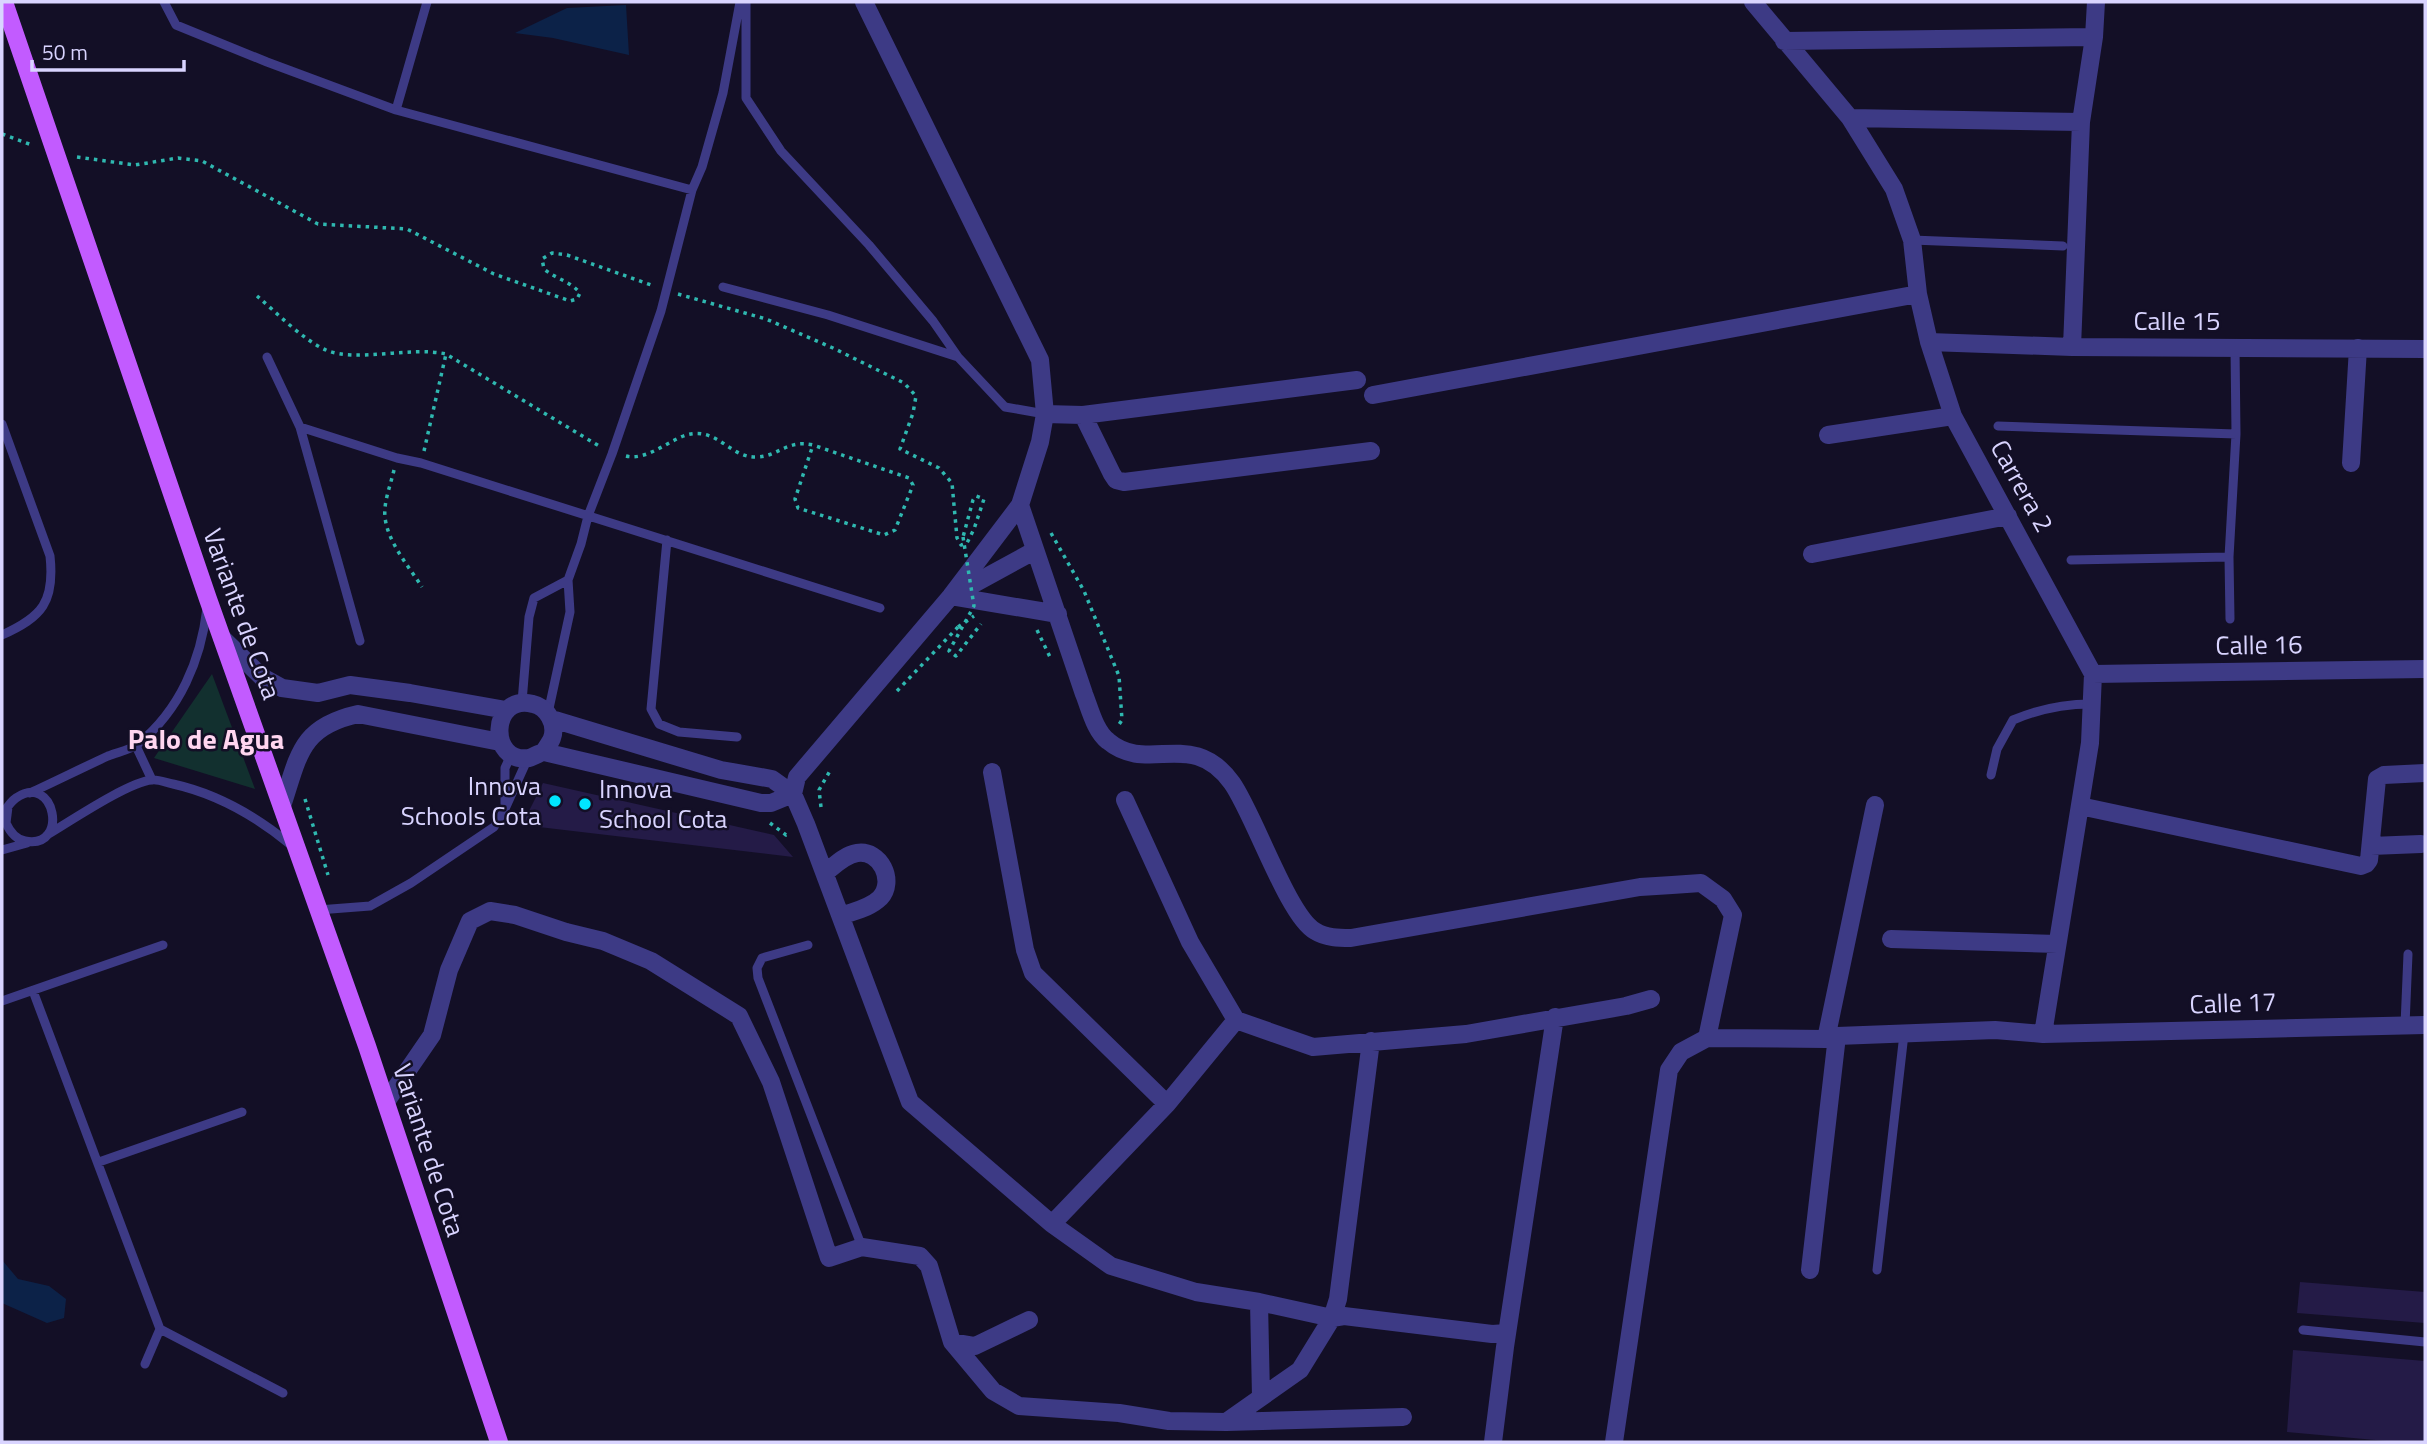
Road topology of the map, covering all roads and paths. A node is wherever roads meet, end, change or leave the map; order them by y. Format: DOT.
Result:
graph roads {
  1 [pos="4,2"];
  2 [pos="164,2"];
  3 [pos="427,2"];
  4 [pos="740,2"];
  5 [pos="746,2"];
  6 [pos="864,2"];
  7 [pos="1753,2"];
  8 [pos="2096,2"];
  9 [pos="2094,37"];
  10 [pos="1784,41"];
  11 [pos="396,110"];
  12 [pos="1850,118"];
  13 [pos="2081,122"];
  14 [pos="2,134"];
  15 [pos="55,154"];
  16 [pos="692,190"];
  17 [pos="1912,240"];
  18 [pos="2063,246"];
  19 [pos="723,287"];
  20 [pos="666,290"];
  21 [pos="1918,294"];
  22 [pos="257,296"];
  23 [pos="1929,342"];
  24 [pos="2073,347"];
  25 [pos="2235,348"];
  26 [pos="2358,348"];
  27 [pos="2425,349"];
  28 [pos="446,354"];
  29 [pos="958,356"];
  30 [pos="267,357"];
  31 [pos="1357,380"];
  32 [pos="1373,395"];
  33 [pos="1045,414"];
  34 [pos="1083,415"];
  35 [pos="1953,415"];
  36 [pos="2,424"];
  37 [pos="1998,426"];
  38 [pos="300,427"];
  39 [pos="2236,434"];
  40 [pos="1828,435"];
  41 [pos="4,438"];
  42 [pos="813,445"];
  43 [pos="1371,451"];
  44 [pos="612,454"];
  45 [pos="397,458"];
  46 [pos="421,463"];
  47 [pos="2351,463"];
  48 [pos="1020,505"];
  49 [pos="588,516"];
  50 [pos="2008,516"];
  51 [pos="1051,532"];
  52 [pos="667,540"];
  53 [pos="1034,551"];
  54 [pos="1812,554"];
  55 [pos="2229,557"];
  56 [pos="2071,561"];
  57 [pos="568,580"];
  58 [pos="422,587"];
  59 [pos="951,596"];
  60 [pos="208,599"];
  61 [pos="979,607"];
  62 [pos="880,608"];
  63 [pos="1058,614"];
  64 [pos="962,615"];
  65 [pos="974,616"];
  66 [pos="2230,620"];
  67 [pos="1031,623"];
  68 [pos="981,624"];
  69 [pos="2,635"];
  70 [pos="222,638"];
  71 [pos="360,641"];
  72 [pos="919,658"];
  73 [pos="1055,666"];
  74 [pos="2425,669"];
  75 [pos="2094,674"];
  76 [pos="2091,704"];
  77 [pos="514,706"];
  78 [pos="550,716"];
  79 [pos="737,737"];
  80 [pos="1107,741"];
  81 [pos="136,746"];
  82 [pos="521,752"];
  83 [pos="838,760"];
  84 [pos="832,761"];
  85 [pos="824,772"];
  86 [pos="992,772"];
  87 [pos="2425,773"];
  88 [pos="1991,775"];
  89 [pos="152,780"];
  90 [pos="30,793"];
  91 [pos="793,793"];
  92 [pos="304,796"];
  93 [pos="1125,800"];
  94 [pos="1875,805"];
  95 [pos="282,806"];
  96 [pos="2080,806"];
  97 [pos="505,809"];
  98 [pos="5,811"];
  99 [pos="765,821"];
  100 [pos="814,821"];
  101 [pos="47,835"];
  102 [pos="37,841"];
  103 [pos="2421,844"];
  104 [pos="2371,846"];
  105 [pos="296,848"];
  106 [pos="2,850"];
  107 [pos="825,873"];
  108 [pos="318,910"];
  109 [pos="339,910"];
  110 [pos="841,916"];
  111 [pos="1891,939"];
  112 [pos="2057,944"];
  113 [pos="163,945"];
  114 [pos="808,945"];
  115 [pos="2408,954"];
  116 [pos="33,990"];
  117 [pos="1651,999"];
  118 [pos="2,1001"];
  119 [pos="1555,1017"];
  120 [pos="1236,1020"];
  121 [pos="2405,1025"];
  122 [pos="2425,1025"];
  123 [pos="1904,1034"];
  124 [pos="2043,1034"];
  125 [pos="1707,1038"];
  126 [pos="1831,1038"];
  127 [pos="1371,1041"];
  128 [pos="386,1102"];
  129 [pos="1167,1104"];
  130 [pos="242,1112"];
  131 [pos="99,1163"];
  132 [pos="1052,1224"];
  133 [pos="862,1247"];
  134 [pos="1810,1270"];
  135 [pos="1877,1270"];
  136 [pos="1259,1302"];
  137 [pos="1332,1318"];
  138 [pos="1029,1320"];
  139 [pos="160,1329"];
  140 [pos="2303,1330"];
  141 [pos="1507,1333"];
  142 [pos="952,1342"];
  143 [pos="2425,1342"];
  144 [pos="145,1364"];
  145 [pos="283,1393"];
  146 [pos="1261,1397"];
  147 [pos="1403,1417"];
  148 [pos="1226,1422"];
  149 [pos="499,1442"];
  150 [pos="1493,1442"];
  151 [pos="1614,1442"];
  1 -- 15 [label="main road, Variante de Cota"];
  2 -- 11 [label="lane"];
  3 -- 11 [label="lane"];
  4 -- 16 [label="lane"];
  5 -- 29 [label="lane"];
  6 -- 33 [label="street"];
  7 -- 10 [label="street, Carrera 2"];
  8 -- 9 [label="street"];
  9 -- 10 [label="street"];
  9 -- 13 [label="street"];
  10 -- 12 [label="street, Carrera 2"];
  11 -- 16 [label="lane"];
  12 -- 13 [label="street"];
  12 -- 17 [label="street, Carrera 2"];
  13 -- 24 [label="street"];
  14 -- 15 [label="path"];
  15 -- 20 [label="path"];
  15 -- 60 [label="main road, Variante de Cota"];
  16 -- 20 [label="lane"];
  17 -- 18 [label="lane"];
  17 -- 21 [label="street, Carrera 2"];
  19 -- 29 [label="lane"];
  20 -- 44 [label="lane"];
  20 -- 68 [label="path, bridge"];
  21 -- 23 [label="street, Carrera 2"];
  21 -- 32 [label="street"];
  22 -- 28 [label="path"];
  23 -- 24 [label="street, Calle 15"];
  23 -- 35 [label="street, Carrera 2"];
  24 -- 25 [label="street, Calle 15"];
  25 -- 26 [label="street, Calle 15"];
  25 -- 39 [label="lane"];
  26 -- 27 [label="street, Calle 15"];
  26 -- 47 [label="street"];
  28 -- 44 [label="path"];
  28 -- 46 [label="path"];
  29 -- 33 [label="lane"];
  30 -- 38 [label="lane"];
  31 -- 34 [label="street"];
  33 -- 34 [label="street"];
  33 -- 48 [label="street"];
  34 -- 43 [label="street"];
  35 -- 40 [label="street"];
  35 -- 50 [label="street, Carrera 2"];
  36 -- 41 [label="lane"];
  37 -- 39 [label="lane"];
  38 -- 45 [label="lane"];
  38 -- 71 [label="lane"];
  39 -- 55 [label="lane"];
  41 -- 69 [label="lane"];
  42 -- 42 [label="path"];
  42 -- 44 [label="path"];
  44 -- 49 [label="lane"];
  45 -- 46 [label="lane"];
  45 -- 58 [label="path"];
  46 -- 49 [label="lane"];
  48 -- 53 [label="street"];
  48 -- 59 [label="street"];
  49 -- 52 [label="lane"];
  49 -- 57 [label="lane"];
  50 -- 54 [label="street"];
  50 -- 75 [label="street, Carrera 2"];
  51 -- 80 [label="path"];
  52 -- 62 [label="lane"];
  52 -- 79 [label="lane"];
  53 -- 59 [label="street"];
  53 -- 63 [label="street"];
  55 -- 56 [label="lane"];
  55 -- 66 [label="lane"];
  57 -- 77 [label="lane"];
  57 -- 78 [label="lane"];
  59 -- 63 [label="street"];
  59 -- 91 [label="street"];
  60 -- 70 [label="main road, Variante de Cota"];
  60 -- 81 [label="lane"];
  61 -- 64 [label="path"];
  63 -- 80 [label="street"];
  65 -- 72 [label="path, bridge"];
  67 -- 73 [label="path"];
  70 -- 77 [label="street"];
  70 -- 95 [label="main road, Variante de Cota"];
  74 -- 75 [label="street, Calle 16"];
  75 -- 76 [label="street"];
  76 -- 88 [label="lane"];
  76 -- 96 [label="street"];
  77 -- 78 [label="street"];
  77 -- 82 [label="street"];
  78 -- 82 [label="street"];
  78 -- 91 [label="street"];
  80 -- 125 [label="street"];
  81 -- 89 [label="lane"];
  81 -- 90 [label="lane"];
  82 -- 91 [label="street"];
  82 -- 95 [label="street"];
  82 -- 97 [label="lane"];
  82 -- 97 [label="lane"];
  83 -- 100 [label="path"];
  84 -- 85 [label="path"];
  86 -- 129 [label="street"];
  87 -- 104 [label="street"];
  89 -- 101 [label="lane"];
  89 -- 105 [label="lane"];
  90 -- 98 [label="lane"];
  90 -- 101 [label="lane"];
  91 -- 100 [label="street"];
  92 -- 109 [label="path"];
  93 -- 120 [label="street"];
  94 -- 126 [label="street"];
  95 -- 105 [label="main road, Variante de Cota"];
  96 -- 104 [label="street"];
  96 -- 112 [label="street"];
  97 -- 109 [label="lane"];
  98 -- 102 [label="lane"];
  99 -- 100 [label="path"];
  100 -- 107 [label="street"];
  101 -- 102 [label="lane"];
  102 -- 106 [label="lane"];
  103 -- 104 [label="street"];
  105 -- 108 [label="main road, Variante de Cota"];
  107 -- 110 [label="street"];
  107 -- 110 [label="street"];
  108 -- 109 [label="lane"];
  108 -- 128 [label="main road, Variante de Cota"];
  110 -- 132 [label="street"];
  111 -- 112 [label="street"];
  112 -- 124 [label="street"];
  113 -- 116 [label="lane"];
  114 -- 133 [label="lane"];
  115 -- 121 [label="lane"];
  116 -- 118 [label="lane"];
  116 -- 131 [label="lane"];
  117 -- 119 [label="street"];
  119 -- 127 [label="street"];
  119 -- 141 [label="street"];
  120 -- 127 [label="street"];
  120 -- 129 [label="street"];
  121 -- 122 [label="street, Calle 17"];
  121 -- 124 [label="street, Calle 17"];
  123 -- 124 [label="street, Calle 17"];
  123 -- 126 [label="street, Calle 17"];
  123 -- 135 [label="lane"];
  125 -- 126 [label="street, Calle 17"];
  125 -- 151 [label="street"];
  126 -- 134 [label="street"];
  127 -- 137 [label="street"];
  128 -- 133 [label="street"];
  128 -- 149 [label="main road, Variante de Cota"];
  129 -- 132 [label="street"];
  130 -- 131 [label="lane"];
  131 -- 139 [label="lane"];
  132 -- 136 [label="street"];
  133 -- 142 [label="street"];
  136 -- 137 [label="street"];
  136 -- 146 [label="street"];
  137 -- 141 [label="street"];
  137 -- 146 [label="street"];
  138 -- 142 [label="street"];
  139 -- 144 [label="lane"];
  139 -- 145 [label="lane"];
  140 -- 143 [label="lane"];
  141 -- 150 [label="street"];
  142 -- 148 [label="street"];
  146 -- 148 [label="street"];
  147 -- 148 [label="street"];
}
